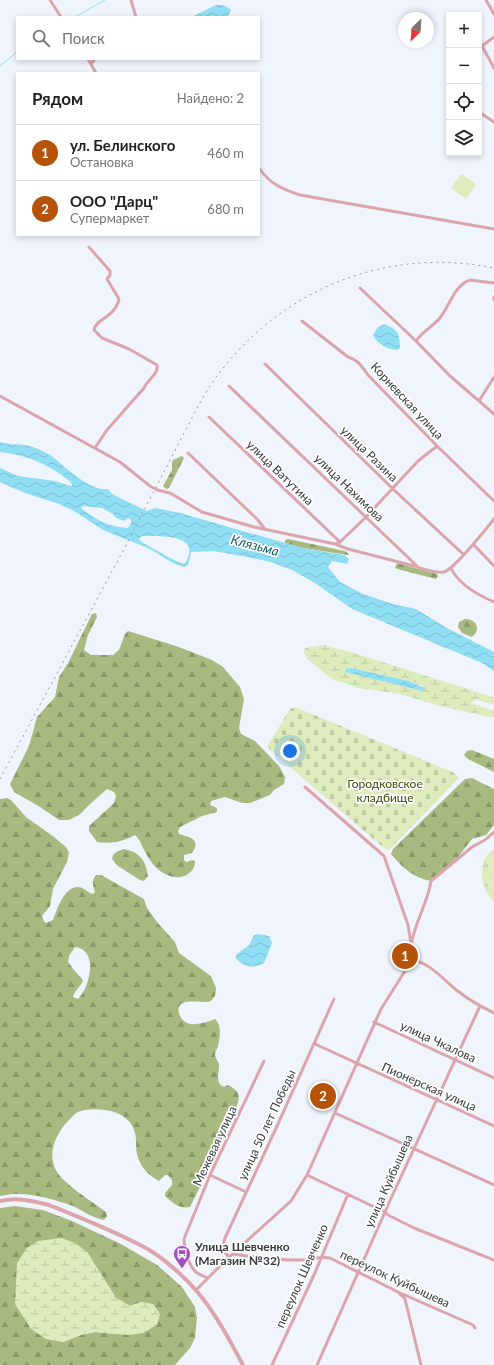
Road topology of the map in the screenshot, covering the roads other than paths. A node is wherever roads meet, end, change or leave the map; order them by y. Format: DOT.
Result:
graph roads {
  1 [pos="50,0"];
  2 [pos="131,0"];
  3 [pos="486,0"];
  4 [pos="494,14"];
  5 [pos="60,16"];
  6 [pos="136,16"];
  7 [pos="494,37"];
  8 [pos="482,46"];
  9 [pos="89,60"];
  10 [pos="94,60"];
  11 [pos="91,64"];
  12 [pos="494,68"];
  13 [pos="95,72"];
  14 [pos="482,114"];
  15 [pos="494,122"];
  16 [pos="260,169"];
  17 [pos="494,229"];
  18 [pos="89,247"];
  19 [pos="494,283"];
  20 [pos="360,288"];
  21 [pos="302,321"];
  22 [pos="416,341"];
  23 [pos="265,364"];
  24 [pos="494,377"];
  25 [pos="230,386"];
  26 [pos="0,396"];
  27 [pos="479,401"];
  28 [pos="494,414"];
  29 [pos="209,417"];
  30 [pos="437,446"];
  31 [pos="95,448"];
  32 [pos="188,453"];
  33 [pos="393,489"];
  34 [pos="494,501"];
  35 [pos="366,517"];
  36 [pos="494,519"];
  37 [pos="266,530"];
  38 [pos="340,542"];
  39 [pos="335,544"];
  40 [pos="473,544"];
  41 [pos="463,554"];
  42 [pos="494,565"];
  43 [pos="419,568"];
  44 [pos="451,568"];
  45 [pos="494,602"];
  46 [pos="305,787"];
  47 [pos="494,832"];
  48 [pos="412,942"];
  49 [pos="414,960"];
  50 [pos="334,999"];
  51 [pos="480,1006"];
  52 [pos="494,1013"];
  53 [pos="374,1022"];
  54 [pos="315,1044"];
  55 [pos="454,1060"];
  56 [pos="264,1061"];
  57 [pos="356,1064"];
  58 [pos="494,1078"];
  59 [pos="436,1100"];
  60 [pos="335,1112"];
  61 [pos="494,1126"];
  62 [pos="414,1148"];
  63 [pos="307,1174"];
  64 [pos="210,1175"];
  65 [pos="494,1185"];
  66 [pos="246,1192"];
  67 [pos="348,1194"];
  68 [pos="0,1201"];
  69 [pos="385,1212"];
  70 [pos="233,1254"];
  71 [pos="322,1256"];
  72 [pos="229,1257"];
  73 [pos="494,1260"];
  74 [pos="359,1271"];
  75 [pos="208,1278"];
  76 [pos="196,1290"];
  77 [pos="398,1292"];
  78 [pos="475,1328"];
  79 [pos="243,1365"];
  80 [pos="272,1365"];
  81 [pos="317,1365"];
  82 [pos="421,1365"];
  1 -- 5 [label="street"];
  2 -- 6 [label="street"];
  3 -- 4 [label="street"];
  7 -- 8 [label="street"];
  8 -- 12 [label="street"];
  9 -- 11 [label="street"];
  10 -- 11 [label="street"];
  11 -- 13 [label="street"];
  14 -- 15 [label="street"];
  16 -- 17 [label="street"];
  18 -- 31 [label="street"];
  19 -- 22 [label="street"];
  20 -- 22 [label="street"];
  21 -- 30 [label="street, Корневская улица"];
  22 -- 27 [label="street"];
  23 -- 33 [label="street, улица Разина"];
  24 -- 27 [label="street"];
  25 -- 35 [label="street, улица Нахимова"];
  26 -- 31 [label="street"];
  27 -- 28 [label="street"];
  29 -- 38 [label="street, улица Ватутина"];
  30 -- 33 [label="street"];
  30 -- 34 [label="street, Корневская улица"];
  31 -- 37 [label="street"];
  32 -- 37 [label="street"];
  33 -- 35 [label="street"];
  33 -- 41 [label="street, улица Разина"];
  35 -- 38 [label="street"];
  35 -- 43 [label="street, улица Нахимова"];
  36 -- 40 [label="street"];
  37 -- 39 [label="street"];
  38 -- 39 [label="street"];
  39 -- 43 [label="street"];
  40 -- 41 [label="street"];
  40 -- 42 [label="street"];
  41 -- 44 [label="street"];
  43 -- 44 [label="street"];
  44 -- 45 [label="street"];
  46 -- 48 [label="street"];
  47 -- 48 [label="street"];
  48 -- 49 [label="street"];
  49 -- 51 [label="street"];
  49 -- 53 [label="street"];
  50 -- 54 [label="street, улица 50 лет Победы"];
  51 -- 52 [label="street"];
  51 -- 55 [label="street, улица Куйбышева"];
  53 -- 55 [label="street, улица Чкалова"];
  53 -- 57 [label="street"];
  54 -- 57 [label="street, Пионерская улица"];
  54 -- 66 [label="street, улица 50 лет Победы"];
  55 -- 58 [label="street, улица Чкалова"];
  55 -- 59 [label="street, улица Куйбышева"];
  56 -- 64 [label="street, Межевая улица"];
  57 -- 59 [label="street, Пионерская улица"];
  57 -- 60 [label="street"];
  59 -- 61 [label="street, Пионерская улица"];
  59 -- 62 [label="street, улица Куйбышева"];
  60 -- 62 [label="street"];
  60 -- 63 [label="street"];
  62 -- 65 [label="street"];
  62 -- 69 [label="street, улица Куйбышева"];
  63 -- 67 [label="street"];
  63 -- 70 [label="street"];
  64 -- 66 [label="street"];
  64 -- 75 [label="street, Межевая улица"];
  66 -- 72 [label="street, улица 50 лет Победы"];
  67 -- 69 [label="street"];
  67 -- 71 [label="street, переулок Шевченко"];
  68 -- 76 [label="street"];
  69 -- 73 [label="street"];
  69 -- 74 [label="street, улица Куйбышева"];
  70 -- 71 [label="street, переулок Куйбышева"];
  70 -- 72 [label="street"];
  71 -- 74 [label="street, переулок Куйбышева"];
  71 -- 80 [label="street, переулок Шевченко"];
  72 -- 75 [label="street"];
  74 -- 77 [label="street, переулок Куйбышева"];
  74 -- 81 [label="street, улица Куйбышева"];
  75 -- 76 [label="street"];
  76 -- 79 [label="street"];
  77 -- 78 [label="street, переулок Куйбышева"];
  77 -- 82 [label="street"];
}
